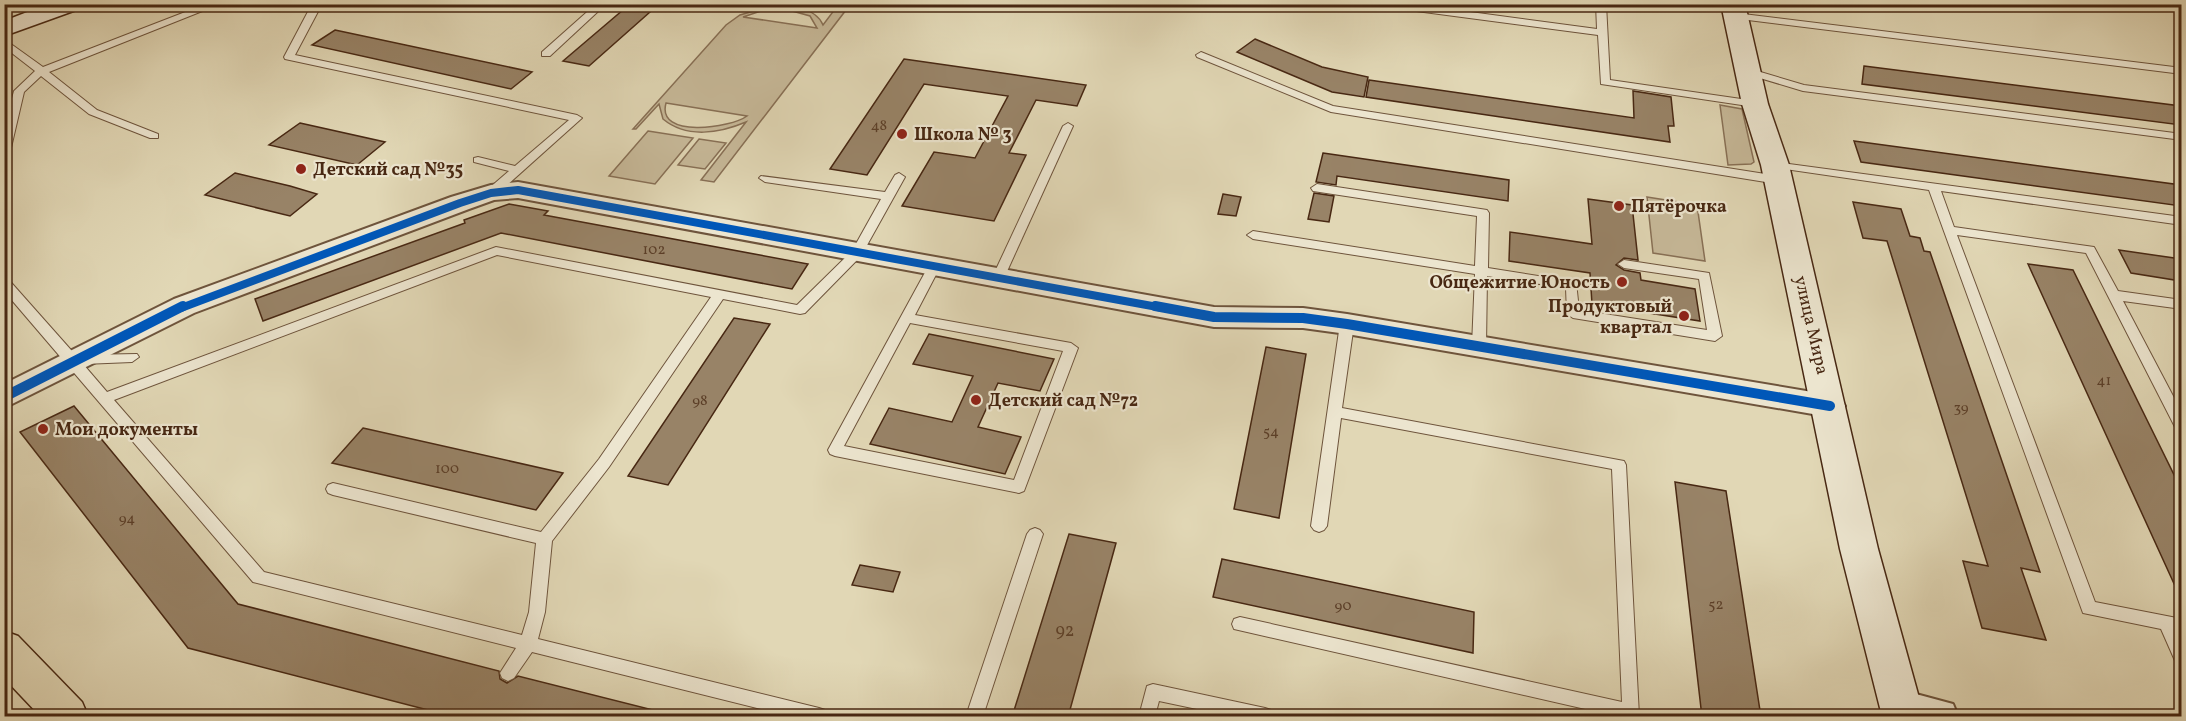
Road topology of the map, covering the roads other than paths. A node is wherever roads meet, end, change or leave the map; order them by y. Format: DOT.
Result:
graph roads {
  1 [pos="71,4"];
  2 [pos="216,4"];
  3 [pos="317,4"];
  4 [pos="602,4"];
  5 [pos="1386,4"];
  6 [pos="1601,4"];
  7 [pos="1734,10"];
  8 [pos="4,28"];
  9 [pos="1603,33"];
  10 [pos="4,42"];
  11 [pos="546,54"];
  12 [pos="1200,55"];
  13 [pos="1747,71"];
  14 [pos="2181,71"];
  15 [pos="40,72"];
  16 [pos="1755,104"];
  17 [pos="1068,126"];
  18 [pos="154,136"];
  19 [pos="2181,137"];
  20 [pos="4,152"];
  21 [pos="478,160"];
  22 [pos="518,170"];
  23 [pos="1777,172"];
  24 [pos="899,177"];
  25 [pos="765,178"];
  26 [pos="1933,186"];
  27 [pos="1317,188"];
  28 [pos="490,193"];
  29 [pos="888,196"];
  30 [pos="2181,221"];
  31 [pos="1949,230"];
  32 [pos="1253,235"];
  33 [pos="856,253"];
  34 [pos="1624,264"];
  35 [pos="934,267"];
  36 [pos="1481,270"];
  37 [pos="998,278"];
  38 [pos="4,282"];
  39 [pos="719,295"];
  40 [pos="2113,295"];
  41 [pos="2181,305"];
  42 [pos="906,318"];
  43 [pos="1347,324"];
  44 [pos="1479,346"];
  45 [pos="132,357"];
  46 [pos="74,361"];
  47 [pos="4,397"];
  48 [pos="105,398"];
  49 [pos="1830,406"];
  50 [pos="1335,412"];
  51 [pos="2181,427"];
  52 [pos="333,489"];
  53 [pos="1319,526"];
  54 [pos="1035,534"];
  55 [pos="544,539"];
  56 [pos="1240,624"];
  57 [pos="2174,625"];
  58 [pos="528,644"];
  59 [pos="4,649"];
  60 [pos="2181,658"];
  61 [pos="508,673"];
  62 [pos="1631,714"];
  63 [pos="1915,714"];
  64 [pos="67,717"];
  65 [pos="819,717"];
  66 [pos="974,717"];
  67 [pos="1147,717"];
  68 [pos="1265,717"];
  1 -- 8 [label="main road"];
  2 -- 15 [label="lane"];
  3 -- 22 [label="lane"];
  4 -- 11 [label="lane"];
  5 -- 9 [label="lane"];
  6 -- 9 [label="lane"];
  7 -- 13 [label="main road, улица Мира"];
  7 -- 14 [label="lane"];
  9 -- 16 [label="lane"];
  10 -- 15 [label="lane"];
  12 -- 23 [label="lane"];
  13 -- 16 [label="main road, улица Мира"];
  13 -- 19 [label="lane"];
  15 -- 18 [label="lane"];
  15 -- 20 [label="lane"];
  16 -- 23 [label="main road, улица Мира"];
  17 -- 37 [label="lane"];
  21 -- 22 [label="lane"];
  22 -- 28 [label="lane"];
  23 -- 26 [label="lane"];
  23 -- 49 [label="main road, улица Мира"];
  24 -- 29 [label="lane"];
  25 -- 29 [label="lane"];
  26 -- 30 [label="lane"];
  26 -- 31 [label="lane"];
  27 -- 36 [label="lane"];
  28 -- 33 [label="street"];
  28 -- 46 [label="street"];
  29 -- 33 [label="lane"];
  31 -- 40 [label="lane"];
  31 -- 57 [label="lane"];
  32 -- 36 [label="lane"];
  33 -- 35 [label="street"];
  33 -- 39 [label="lane"];
  34 -- 36 [label="lane"];
  35 -- 37 [label="street"];
  35 -- 42 [label="lane"];
  36 -- 44 [label="lane"];
  37 -- 43 [label="street"];
  38 -- 46 [label="lane"];
  39 -- 48 [label="lane"];
  39 -- 55 [label="lane"];
  40 -- 41 [label="lane"];
  40 -- 51 [label="lane"];
  42 -- 42 [label="lane"];
  43 -- 44 [label="street"];
  43 -- 50 [label="lane"];
  44 -- 49 [label="street"];
  45 -- 46 [label="lane"];
  46 -- 47 [label="street"];
  46 -- 48 [label="lane"];
  48 -- 58 [label="lane"];
  49 -- 63 [label="main road, улица Мира"];
  50 -- 53 [label="lane"];
  50 -- 62 [label="lane"];
  52 -- 55 [label="lane"];
  54 -- 66 [label="lane"];
  55 -- 58 [label="lane"];
  56 -- 62 [label="lane"];
  57 -- 60 [label="lane"];
  58 -- 61 [label="lane"];
  58 -- 65 [label="lane"];
  59 -- 64 [label="main road"];
  67 -- 68 [label="lane"];
}
